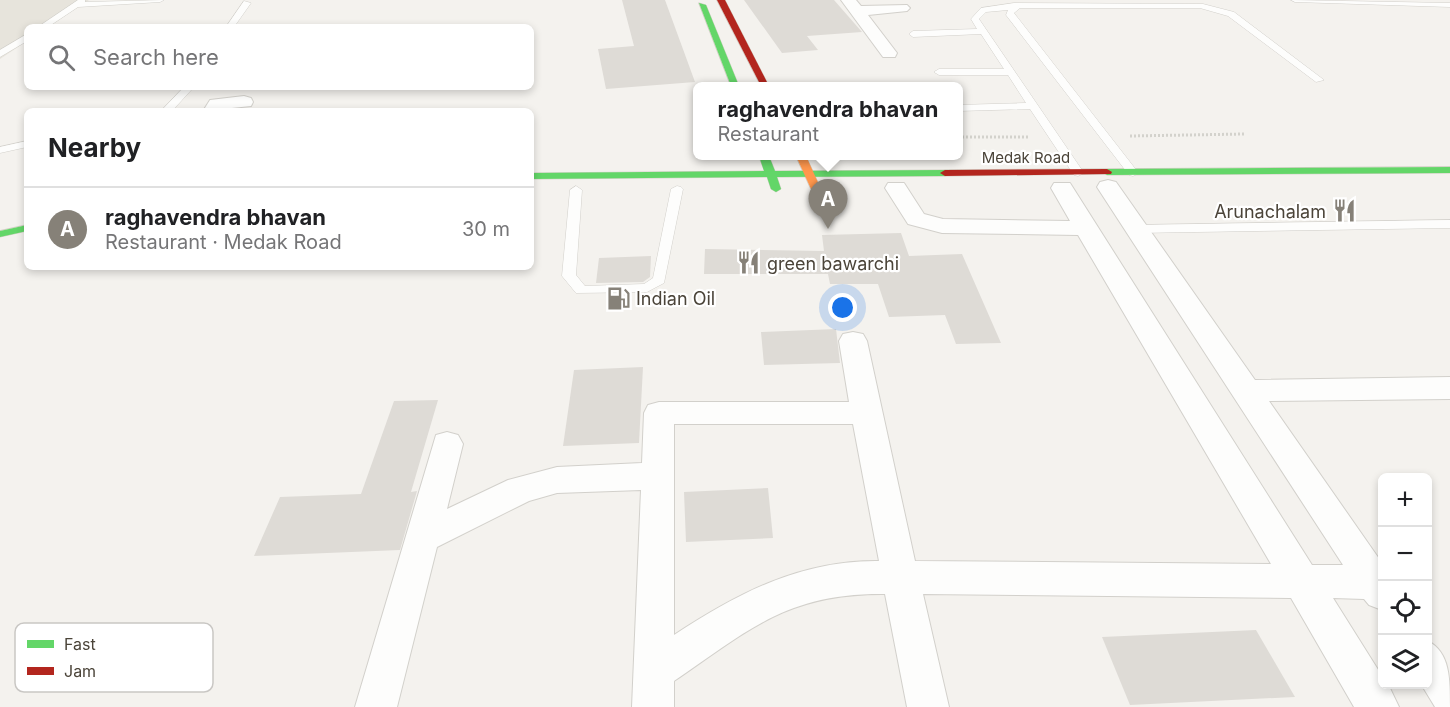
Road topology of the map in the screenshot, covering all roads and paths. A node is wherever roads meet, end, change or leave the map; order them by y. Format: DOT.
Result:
graph roads {
  1 [pos="160,0"];
  2 [pos="700,0"];
  3 [pos="721,0"];
  4 [pos="1295,0"];
  5 [pos="79,3"];
  6 [pos="247,3"];
  7 [pos="1013,4"];
  8 [pos="852,5"];
  9 [pos="1450,5"];
  10 [pos="902,8"];
  11 [pos="47,24"];
  12 [pos="232,24"];
  13 [pos="983,31"];
  14 [pos="913,34"];
  15 [pos="24,39"];
  16 [pos="889,52"];
  17 [pos="0,54"];
  18 [pos="939,72"];
  19 [pos="1011,72"];
  20 [pos="1319,80"];
  21 [pos="733,82"];
  22 [pos="762,82"];
  23 [pos="186,90"];
  24 [pos="244,102"];
  25 [pos="1034,106"];
  26 [pos="169,108"];
  27 [pos="215,108"];
  28 [pos="963,108"];
  29 [pos="24,145"];
  30 [pos="0,150"];
  31 [pos="766,160"];
  32 [pos="803,160"];
  33 [pos="1450,170"];
  34 [pos="810,173"];
  35 [pos="773,175"];
  36 [pos="534,176"];
  37 [pos="1112,182"];
  38 [pos="1066,184"];
  39 [pos="1426,184"];
  40 [pos="1450,184"];
  41 [pos="1141,187"];
  42 [pos="896,188"];
  43 [pos="534,190"];
  44 [pos="571,190"];
  45 [pos="676,190"];
  46 [pos="24,215"];
  47 [pos="0,220"];
  48 [pos="1450,224"];
  49 [pos="1086,228"];
  50 [pos="24,229"];
  51 [pos="1135,229"];
  52 [pos="0,234"];
  53 [pos="1116,277"];
  54 [pos="1167,277"];
  55 [pos="853,341"];
  56 [pos="1450,388"];
  57 [pos="1245,391"];
  58 [pos="865,413"];
  59 [pos="447,444"];
  60 [pos="658,476"];
  61 [pos="422,538"];
  62 [pos="902,577"];
  63 [pos="1302,582"];
  64 [pos="1378,587"];
  65 [pos="1378,588"];
  66 [pos="1432,666"];
  67 [pos="653,689"];
  68 [pos="1450,693"];
  69 [pos="375,707"];
  70 [pos="928,707"];
  71 [pos="1378,707"];
  1 -- 5 [label="lane"];
  2 -- 21 [label="main road"];
  3 -- 22 [label="main road"];
  4 -- 9 [label="lane"];
  5 -- 11 [label="lane"];
  6 -- 12 [label="lane"];
  7 -- 13 [label="lane"];
  7 -- 20 [label="lane"];
  7 -- 37 [label="lane"];
  8 -- 10 [label="street"];
  8 -- 16 [label="street"];
  13 -- 14 [label="lane"];
  13 -- 19 [label="lane"];
  15 -- 17 [label="lane"];
  18 -- 19 [label="lane"];
  19 -- 25 [label="lane"];
  23 -- 26 [label="lane"];
  24 -- 27 [label="street"];
  25 -- 28 [label="lane"];
  25 -- 38 [label="lane"];
  29 -- 30 [label="lane"];
  31 -- 35 [label="main road"];
  32 -- 34 [label="main road"];
  33 -- 37 [label="main road, Medak Road"];
  34 -- 35 [label="main road, Medak Road"];
  34 -- 35 [label="main road"];
  34 -- 38 [label="main road, Medak Road"];
  35 -- 36 [label="main road, Medak Road"];
  37 -- 38 [label="main road, Medak Road"];
  37 -- 41 [label="main road, Medak Road"];
  37 -- 51 [label="street"];
  38 -- 49 [label="street"];
  39 -- 40 [label="main road"];
  42 -- 49 [label="street"];
  43 -- 44 [label="main road"];
  44 -- 45 [label="lane"];
  46 -- 47 [label="main road"];
  48 -- 51 [label="lane"];
  49 -- 53 [label="street"];
  50 -- 52 [label="main road"];
  51 -- 54 [label="street"];
  53 -- 54 [label="street"];
  53 -- 63 [label="street"];
  54 -- 57 [label="street"];
  55 -- 58 [label="street"];
  56 -- 57 [label="street"];
  57 -- 64 [label="street"];
  58 -- 60 [label="street"];
  58 -- 62 [label="street"];
  59 -- 61 [label="street"];
  60 -- 61 [label="street"];
  60 -- 67 [label="street"];
  61 -- 69 [label="street"];
  62 -- 63 [label="street"];
  62 -- 67 [label="street"];
  62 -- 70 [label="street"];
  63 -- 65 [label="street"];
  63 -- 71 [label="street"];
  66 -- 68 [label="street"];
}
